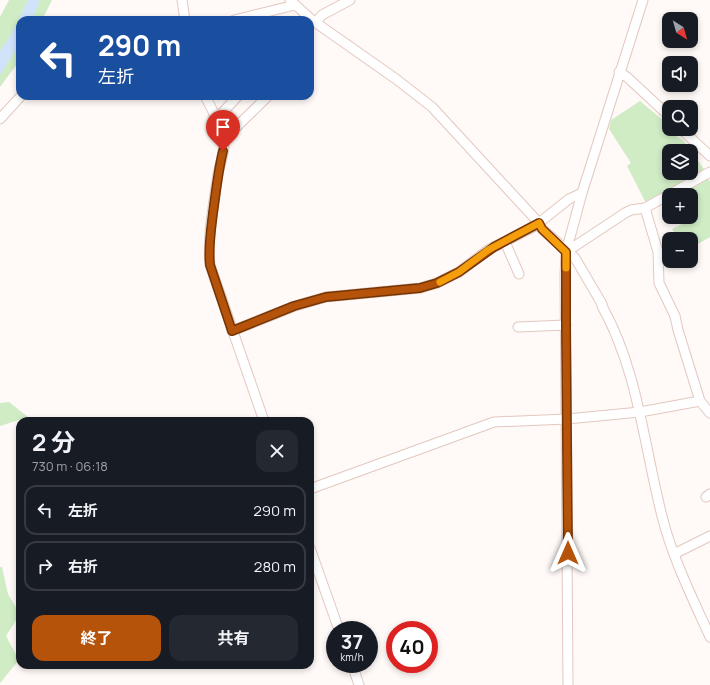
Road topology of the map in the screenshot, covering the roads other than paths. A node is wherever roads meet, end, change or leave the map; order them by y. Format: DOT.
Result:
graph roads {
  1 [pos="182,0"];
  2 [pos="350,0"];
  3 [pos="643,0"];
  4 [pos="293,2"];
  5 [pos="184,16"];
  6 [pos="258,16"];
  7 [pos="307,16"];
  8 [pos="314,21"];
  9 [pos="314,23"];
  10 [pos="619,72"];
  11 [pos="17,100"];
  12 [pos="207,100"];
  13 [pos="234,100"];
  14 [pos="264,100"];
  15 [pos="662,110"];
  16 [pos="215,116"];
  17 [pos="0,119"];
  18 [pos="689,136"];
  19 [pos="223,140"];
  20 [pos="710,156"];
  21 [pos="710,172"];
  22 [pos="582,193"];
  23 [pos="645,208"];
  24 [pos="539,223"];
  25 [pos="504,242"];
  26 [pos="566,252"];
  27 [pos="519,274"];
  28 [pos="566,325"];
  29 [pos="518,327"];
  30 [pos="232,331"];
  31 [pos="700,401"];
  32 [pos="640,412"];
  33 [pos="710,413"];
  34 [pos="263,417"];
  35 [pos="567,419"];
  36 [pos="314,488"];
  37 [pos="710,536"];
  38 [pos="674,554"];
  39 [pos="314,559"];
  40 [pos="336,621"];
  41 [pos="710,636"];
  42 [pos="355,673"];
  43 [pos="359,685"];
  44 [pos="568,685"];
  1 -- 5 [label="street"];
  2 -- 8 [label="street"];
  3 -- 10 [label="street"];
  4 -- 6 [label="street"];
  4 -- 7 [label="street"];
  9 -- 24 [label="street"];
  10 -- 15 [label="street"];
  10 -- 22 [label="street"];
  11 -- 17 [label="street"];
  12 -- 16 [label="street"];
  13 -- 16 [label="street"];
  14 -- 19 [label="street"];
  16 -- 19 [label="street"];
  18 -- 20 [label="street"];
  19 -- 30 [label="street"];
  21 -- 23 [label="street"];
  22 -- 24 [label="street"];
  22 -- 26 [label="street"];
  23 -- 26 [label="street"];
  23 -- 31 [label="street"];
  24 -- 25 [label="street"];
  24 -- 26 [label="street"];
  25 -- 27 [label="street"];
  25 -- 30 [label="street"];
  26 -- 28 [label="street"];
  26 -- 32 [label="street"];
  28 -- 29 [label="street"];
  28 -- 35 [label="street"];
  30 -- 34 [label="street"];
  31 -- 32 [label="street"];
  31 -- 33 [label="street"];
  32 -- 35 [label="street"];
  32 -- 38 [label="street"];
  35 -- 36 [label="street"];
  35 -- 44 [label="street"];
  37 -- 38 [label="street"];
  38 -- 41 [label="street"];
  39 -- 40 [label="street"];
  42 -- 43 [label="street"];
}
